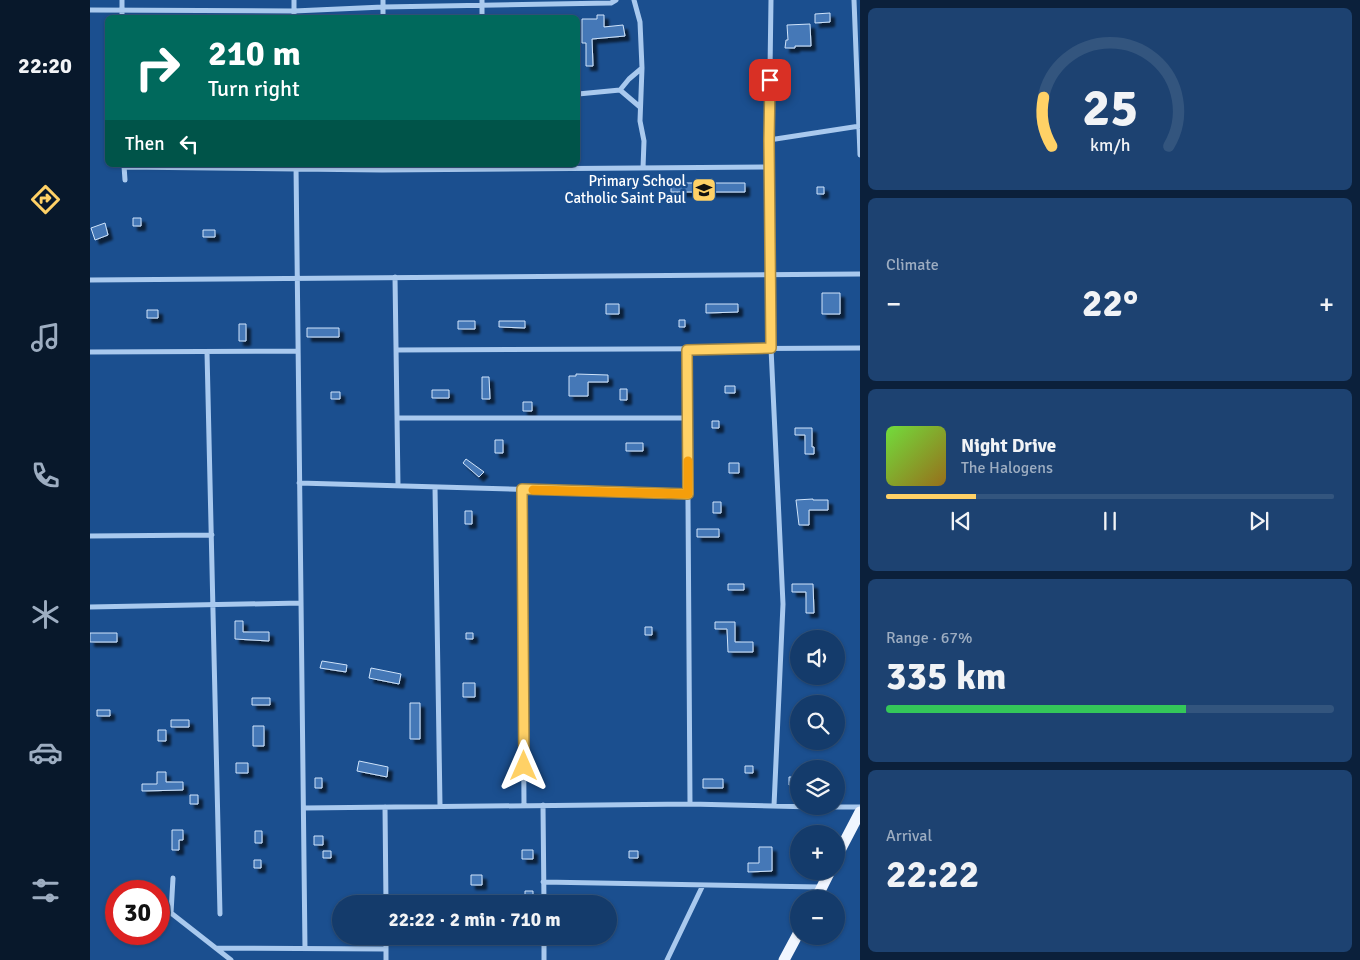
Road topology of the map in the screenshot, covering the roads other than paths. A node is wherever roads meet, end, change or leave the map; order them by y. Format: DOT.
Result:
graph roads {
  1 [pos="122,0"];
  2 [pos="294,0"];
  3 [pos="383,0"];
  4 [pos="616,0"];
  5 [pos="634,0"];
  6 [pos="770,0"];
  7 [pos="854,0"];
  8 [pos="482,2"];
  9 [pos="383,7"];
  10 [pos="90,10"];
  11 [pos="122,10"];
  12 [pos="294,10"];
  13 [pos="122,15"];
  14 [pos="294,15"];
  15 [pos="383,15"];
  16 [pos="482,15"];
  17 [pos="858,57"];
  18 [pos="642,68"];
  19 [pos="620,90"];
  20 [pos="580,94"];
  21 [pos="640,107"];
  22 [pos="860,126"];
  23 [pos="769,140"];
  24 [pos="860,155"];
  25 [pos="124,167"];
  26 [pos="296,167"];
  27 [pos="483,167"];
  28 [pos="770,167"];
  29 [pos="382,168"];
  30 [pos="643,168"];
  31 [pos="125,180"];
  32 [pos="860,274"];
  33 [pos="771,276"];
  34 [pos="395,277"];
  35 [pos="297,278"];
  36 [pos="90,280"];
  37 [pos="771,348"];
  38 [pos="860,348"];
  39 [pos="396,350"];
  40 [pos="687,350"];
  41 [pos="298,351"];
  42 [pos="90,352"];
  43 [pos="207,352"];
  44 [pos="397,418"];
  45 [pos="687,418"];
  46 [pos="300,483"];
  47 [pos="398,486"];
  48 [pos="436,487"];
  49 [pos="522,489"];
  50 [pos="688,494"];
  51 [pos="212,535"];
  52 [pos="90,536"];
  53 [pos="301,603"];
  54 [pos="213,605"];
  55 [pos="90,607"];
  56 [pos="690,804"];
  57 [pos="524,805"];
  58 [pos="543,805"];
  59 [pos="440,806"];
  60 [pos="774,806"];
  61 [pos="385,807"];
  62 [pos="860,807"];
  63 [pos="304,808"];
  64 [pos="860,812"];
  65 [pos="845,841"];
  66 [pos="172,878"];
  67 [pos="826,880"];
  68 [pos="544,882"];
  69 [pos="703,885"];
  70 [pos="822,887"];
  71 [pos="820,890"];
  72 [pos="386,895"];
  73 [pos="544,895"];
  74 [pos="220,914"];
  75 [pos="386,945"];
  76 [pos="544,945"];
  77 [pos="792,945"];
  78 [pos="216,948"];
  79 [pos="305,948"];
  80 [pos="386,949"];
  81 [pos="231,960"];
  82 [pos="386,960"];
  83 [pos="544,960"];
  84 [pos="667,960"];
  85 [pos="784,960"];
  1 -- 11 [label="street"];
  2 -- 12 [label="street"];
  3 -- 9 [label="street"];
  4 -- 8 [label="street"];
  5 -- 18 [label="street"];
  6 -- 23 [label="street"];
  7 -- 17 [label="street"];
  8 -- 9 [label="street"];
  8 -- 16 [label="street"];
  9 -- 12 [label="street"];
  9 -- 15 [label="street"];
  10 -- 11 [label="street"];
  11 -- 12 [label="street"];
  11 -- 13 [label="street"];
  12 -- 14 [label="street"];
  17 -- 22 [label="street"];
  18 -- 19 [label="street"];
  18 -- 21 [label="street"];
  19 -- 20 [label="street"];
  19 -- 21 [label="street"];
  21 -- 30 [label="street"];
  22 -- 23 [label="street"];
  22 -- 24 [label="street"];
  23 -- 28 [label="street"];
  25 -- 31 [label="street"];
  26 -- 29 [label="street"];
  26 -- 35 [label="street"];
  27 -- 29 [label="street"];
  27 -- 30 [label="street"];
  28 -- 30 [label="street"];
  28 -- 33 [label="street"];
  32 -- 33 [label="street"];
  33 -- 34 [label="street"];
  33 -- 37 [label="street"];
  34 -- 35 [label="street"];
  34 -- 39 [label="street"];
  35 -- 36 [label="street"];
  35 -- 41 [label="street"];
  37 -- 38 [label="street"];
  37 -- 40 [label="street"];
  37 -- 60 [label="street"];
  39 -- 40 [label="street"];
  39 -- 44 [label="street"];
  40 -- 45 [label="street"];
  41 -- 43 [label="street"];
  41 -- 46 [label="street"];
  42 -- 43 [label="street"];
  43 -- 51 [label="street"];
  44 -- 45 [label="street"];
  44 -- 47 [label="street"];
  45 -- 50 [label="street"];
  46 -- 47 [label="street"];
  46 -- 53 [label="street"];
  47 -- 48 [label="street"];
  48 -- 49 [label="street"];
  48 -- 59 [label="street"];
  49 -- 50 [label="street"];
  49 -- 57 [label="street"];
  50 -- 56 [label="street"];
  51 -- 52 [label="street"];
  51 -- 54 [label="street"];
  53 -- 54 [label="street"];
  53 -- 63 [label="street"];
  54 -- 55 [label="street"];
  54 -- 74 [label="street"];
  56 -- 58 [label="street"];
  56 -- 60 [label="street"];
  57 -- 58 [label="street"];
  57 -- 59 [label="street"];
  58 -- 68 [label="street"];
  59 -- 61 [label="street"];
  60 -- 62 [label="street"];
  61 -- 63 [label="street"];
  61 -- 72 [label="street"];
  63 -- 79 [label="street"];
  64 -- 65 [label="main road"];
  66 -- 78 [label="street"];
  67 -- 70 [label="main road"];
  68 -- 69 [label="street"];
  68 -- 73 [label="street"];
  69 -- 70 [label="street"];
  69 -- 84 [label="street"];
  70 -- 71 [label="main road"];
  75 -- 80 [label="street"];
  76 -- 83 [label="street"];
  77 -- 85 [label="main road"];
  78 -- 79 [label="street"];
  78 -- 81 [label="street"];
  79 -- 80 [label="street"];
  80 -- 82 [label="street"];
}
